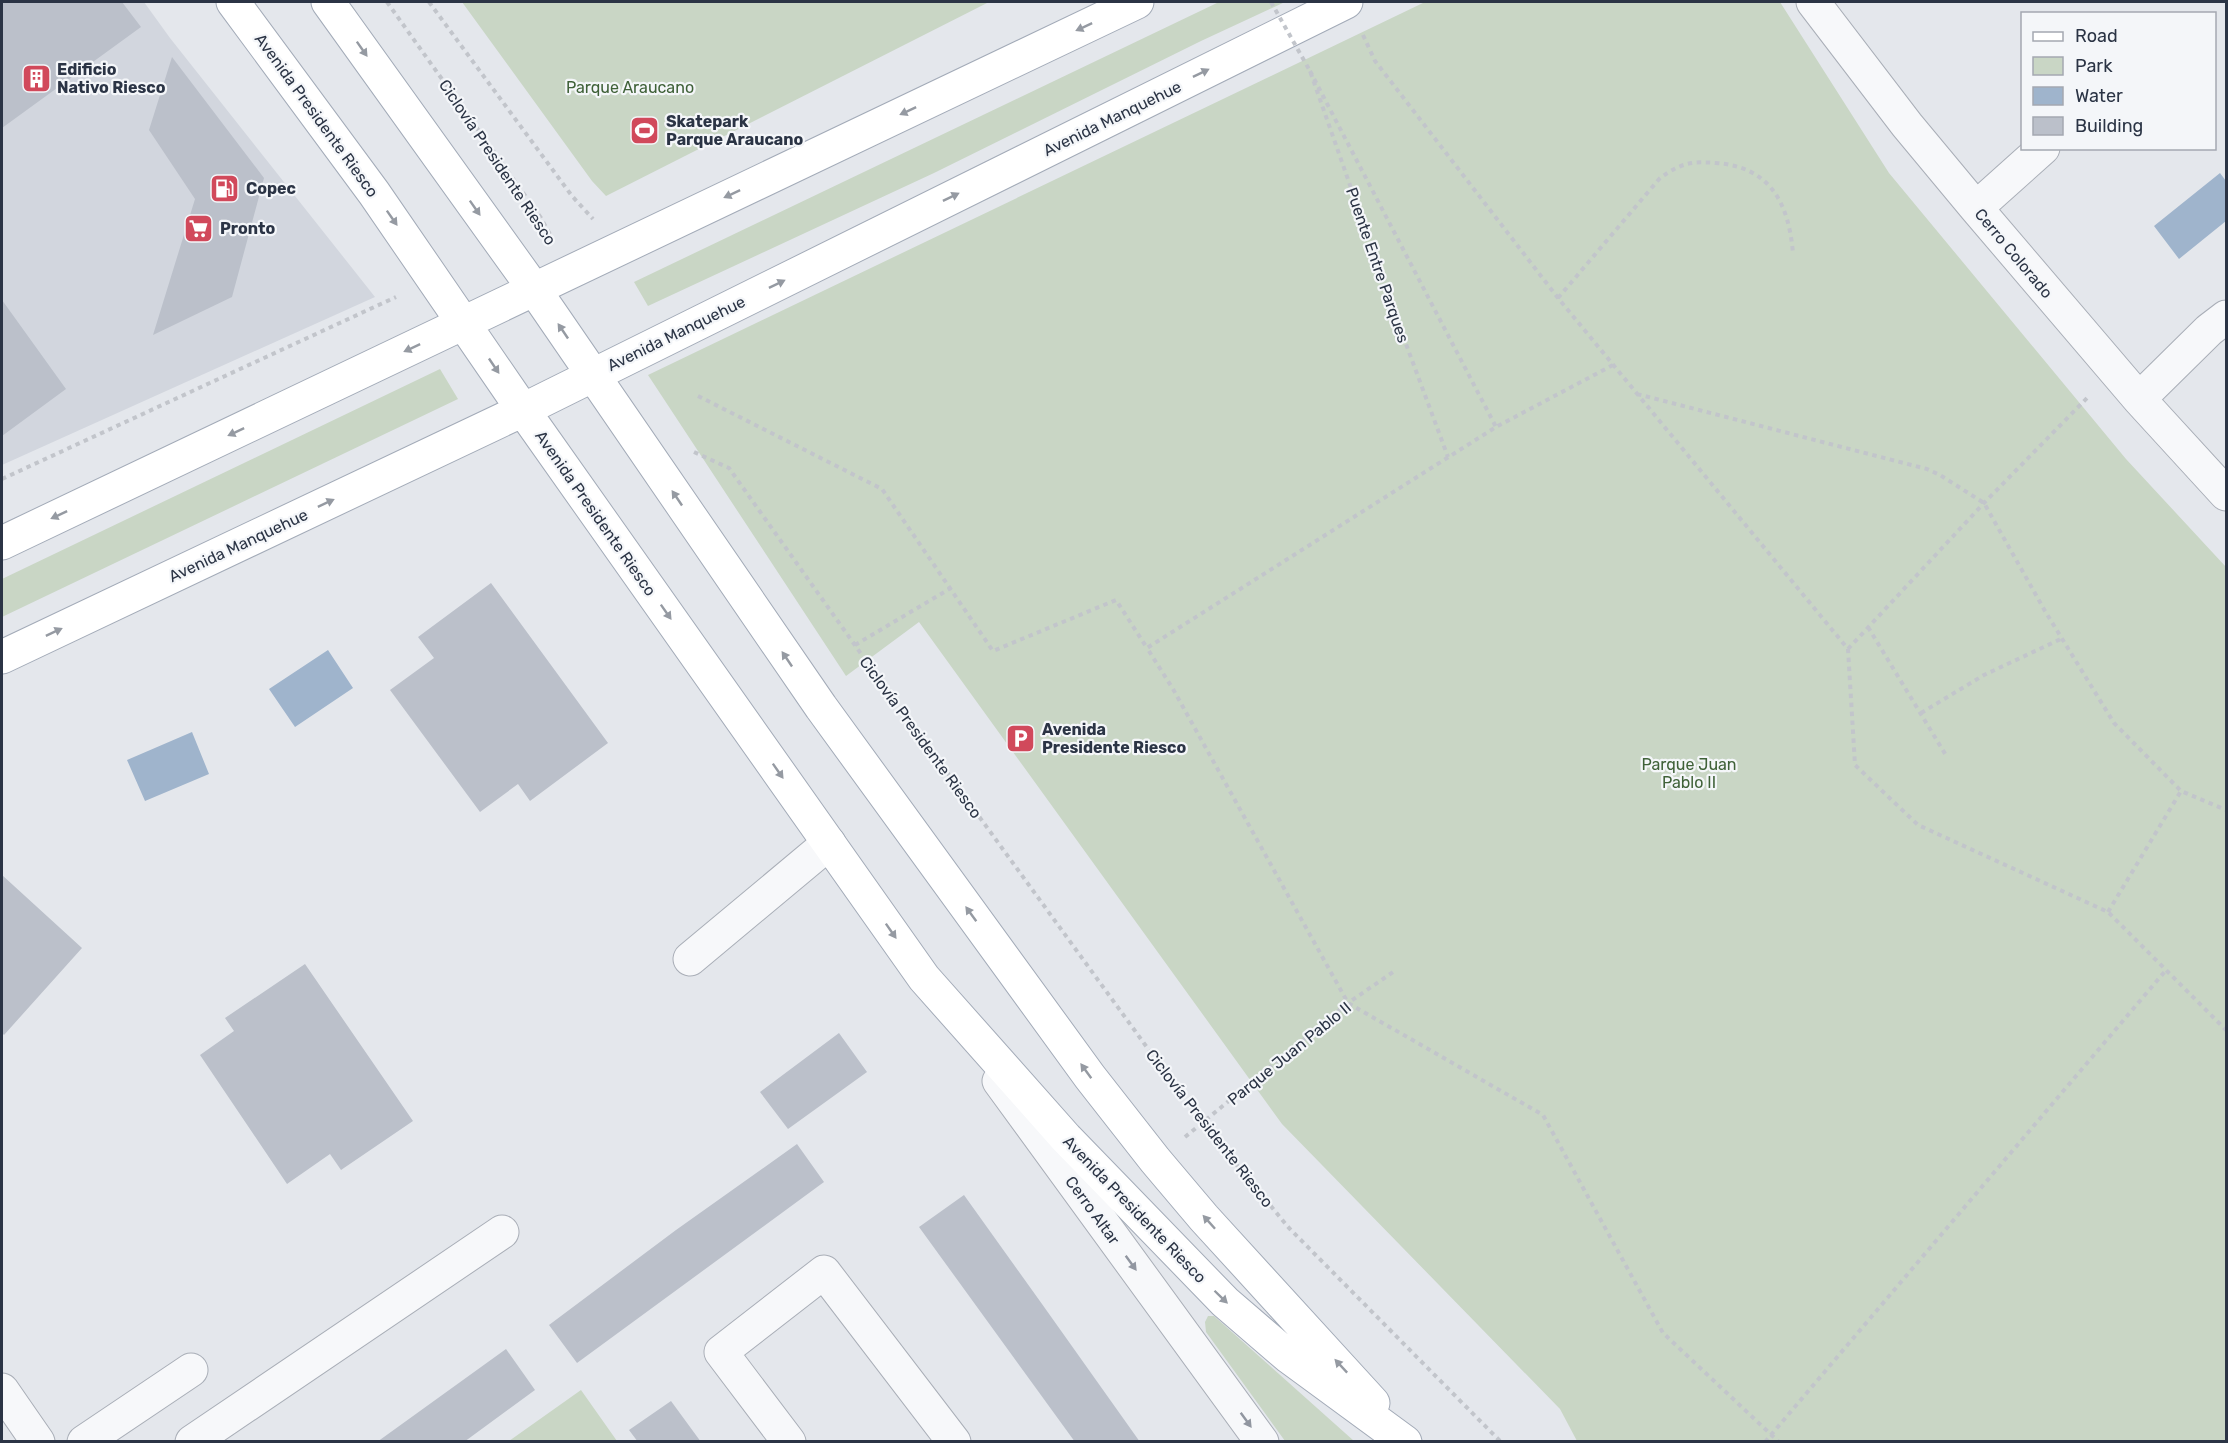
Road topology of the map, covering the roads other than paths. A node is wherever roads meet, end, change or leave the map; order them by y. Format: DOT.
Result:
graph roads {
  1 [pos="233,2"];
  2 [pos="328,2"];
  3 [pos="1137,2"];
  4 [pos="1346,2"];
  5 [pos="1814,2"];
  6 [pos="2041,150"];
  7 [pos="1976,208"];
  8 [pos="534,289"];
  9 [pos="2226,317"];
  10 [pos="465,323"];
  11 [pos="592,374"];
  12 [pos="2139,399"];
  13 [pos="523,410"];
  14 [pos="2226,494"];
  15 [pos="2,543"];
  16 [pos="2,657"];
  17 [pos="829,843"];
  18 [pos="690,959"];
  19 [pos="924,978"];
  20 [pos="502,1232"];
  21 [pos="191,1370"];
  22 [pos="2,1390"];
  23 [pos="38,1442"];
  24 [pos="84,1442"];
  25 [pos="192,1442"];
  26 [pos="789,1442"];
  27 [pos="954,1442"];
  28 [pos="1262,1442"];
  29 [pos="1406,1442"];
  1 -- 10 [label="main road, Avenida Presidente Riesco, one-way"];
  2 -- 8 [label="main road, Avenida Presidente Riesco, one-way"];
  3 -- 8 [label="main road, one-way"];
  11 -- 4 [label="main road, Avenida Manquehue, one-way"];
  5 -- 7 [label="street, Cerro Colorado"];
  6 -- 7 [label="street"];
  7 -- 12 [label="street, Cerro Colorado"];
  8 -- 10 [label="main road"];
  11 -- 8 [label="main road, Avenida Presidente Riesco, one-way"];
  9 -- 12 [label="street"];
  10 -- 13 [label="main road, Avenida Presidente Riesco, one-way"];
  10 -- 15 [label="main road, one-way"];
  11 -- 13 [label="main road, Avenida Manquehue"];
  29 -- 11 [label="main road, Avenida Presidente Riesco, one-way"];
  12 -- 14 [label="street, Cerro Colorado"];
  16 -- 13 [label="main road, Avenida Manquehue, one-way"];
  13 -- 17 [label="main road, Avenida Presidente Riesco, one-way"];
  17 -- 18 [label="street"];
  17 -- 19 [label="main road, Avenida Presidente Riesco, one-way"];
  19 -- 28 [label="street, Cerro Altar, one-way"];
  19 -- 29 [label="main road, Avenida Presidente Riesco, one-way"];
  20 -- 25 [label="street"];
  21 -- 24 [label="street"];
  22 -- 23 [label="street"];
  26 -- 27 [label="street"];
}
